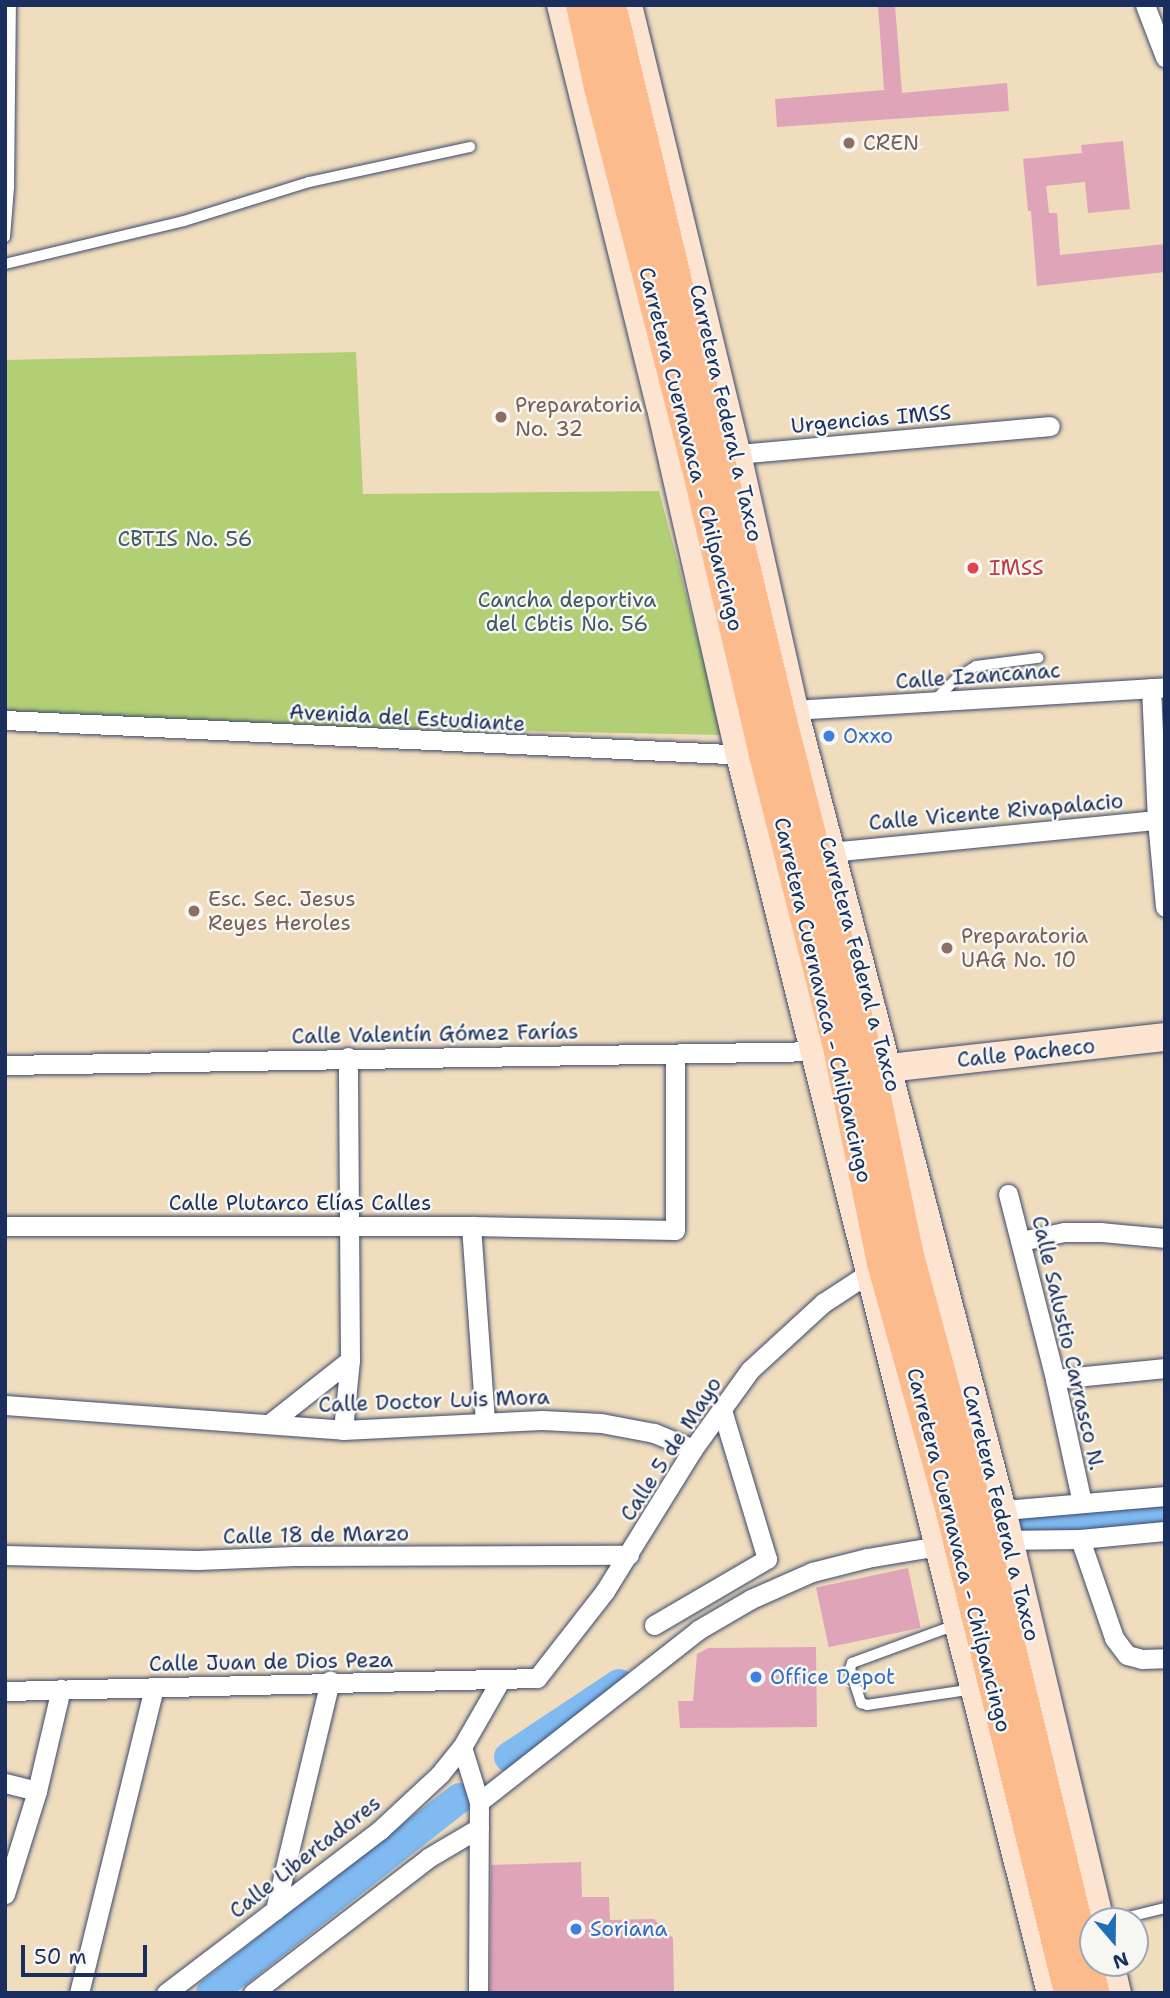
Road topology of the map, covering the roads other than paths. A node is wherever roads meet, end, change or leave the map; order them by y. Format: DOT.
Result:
graph roads {
  1 [pos="10,5"];
  2 [pos="561,5"];
  3 [pos="582,5"];
  4 [pos="610,5"];
  5 [pos="628,5"];
  6 [pos="1145,5"];
  7 [pos="1165,57"];
  8 [pos="615,134"];
  9 [pos="470,147"];
  10 [pos="5,237"];
  11 [pos="5,264"];
  12 [pos="1049,426"];
  13 [pos="718,456"];
  14 [pos="722,624"];
  15 [pos="773,648"];
  16 [pos="1038,658"];
  17 [pos="1158,687"];
  18 [pos="934,701"];
  19 [pos="793,710"];
  20 [pos="5,720"];
  21 [pos="776,757"];
  22 [pos="1161,819"];
  23 [pos="811,853"];
  24 [pos="1165,906"];
  25 [pos="1165,1037"];
  26 [pos="675,1054"];
  27 [pos="852,1056"];
  28 [pos="348,1057"];
  29 [pos="5,1065"];
  30 [pos="1008,1194"];
  31 [pos="5,1226"];
  32 [pos="471,1226"];
  33 [pos="348,1227"];
  34 [pos="1165,1238"];
  35 [pos="1020,1241"];
  36 [pos="886,1263"];
  37 [pos="350,1360"];
  38 [pos="1165,1368"];
  39 [pos="1055,1379"];
  40 [pos="5,1405"];
  41 [pos="722,1410"];
  42 [pos="485,1422"];
  43 [pos="269,1424"];
  44 [pos="343,1430"];
  45 [pos="693,1449"];
  46 [pos="1165,1496"];
  47 [pos="1082,1503"];
  48 [pos="968,1527"];
  49 [pos="1165,1531"];
  50 [pos="1080,1539"];
  51 [pos="5,1555"];
  52 [pos="629,1555"];
  53 [pos="958,1624"];
  54 [pos="654,1625"];
  55 [pos="1165,1658"];
  56 [pos="537,1678"];
  57 [pos="330,1681"];
  58 [pos="500,1681"];
  59 [pos="154,1687"];
  60 [pos="61,1689"];
  61 [pos="974,1689"];
  62 [pos="5,1691"];
  63 [pos="462,1747"];
  64 [pos="5,1783"];
  65 [pos="37,1790"];
  66 [pos="479,1801"];
  67 [pos="479,1828"];
  68 [pos="5,1895"];
  69 [pos="275,1910"];
  70 [pos="1079,1917"];
  71 [pos="1079,1917"];
  72 [pos="1079,1944"];
  73 [pos="79,1993"];
  74 [pos="166,1993"];
  75 [pos="253,1993"];
  76 [pos="478,1993"];
  77 [pos="1051,1993"];
  78 [pos="1070,1993"];
  1 -- 10 [label="lane"];
  2 -- 8 [label="street"];
  3 -- 8 [label="main road, Carretera Cuernavaca - Chilpancingo"];
  4 -- 8 [label="main road, Carretera Cuernavaca - Chilpancingo"];
  5 -- 13 [label="street, Carretera Federal a Taxco"];
  6 -- 7 [label="street"];
  8 -- 13 [label="main road, Carretera Cuernavaca - Chilpancingo"];
  8 -- 14 [label="street"];
  9 -- 11 [label="lane"];
  12 -- 13 [label="street, Urgencias IMSS"];
  13 -- 14 [label="main road, Carretera Cuernavaca - Chilpancingo"];
  13 -- 15 [label="main road, Carretera Cuernavaca - Chilpancingo"];
  14 -- 21 [label="main road, Carretera Cuernavaca - Chilpancingo"];
  15 -- 19 [label="street, Carretera Federal a Taxco"];
  15 -- 21 [label="main road, Carretera Cuernavaca - Chilpancingo"];
  16 -- 18 [label="lane"];
  17 -- 18 [label="street, Calle Izancanac"];
  17 -- 22 [label="street"];
  18 -- 19 [label="street, Calle Izancanac"];
  19 -- 21 [label="street, Carretera Federal a Taxco"];
  20 -- 21 [label="street, Avenida del Estudiante"];
  21 -- 23 [label="main road, Carretera Cuernavaca - Chilpancingo"];
  21 -- 27 [label="street, Carretera Federal a Taxco"];
  22 -- 23 [label="street, Calle Vicente Rivapalacio"];
  22 -- 24 [label="street"];
  23 -- 27 [label="main road, Carretera Cuernavaca - Chilpancingo"];
  25 -- 27 [label="street, Calle Pacheco"];
  26 -- 27 [label="street, Calle Valentín Gómez Farías"];
  26 -- 28 [label="street, Calle Valentín Gómez Farías"];
  26 -- 32 [label="street, Calle Plutarco Elías Calles"];
  27 -- 36 [label="main road, Carretera Cuernavaca - Chilpancingo"];
  27 -- 36 [label="street, Carretera Federal a Taxco"];
  27 -- 48 [label="street, Carretera Federal a Taxco"];
  28 -- 29 [label="street, Calle Valentín Gómez Farías"];
  28 -- 33 [label="street"];
  30 -- 35 [label="street, Calle Salustio Carrasco N."];
  31 -- 33 [label="street, Calle Plutarco Elías Calles"];
  32 -- 33 [label="street, Calle Plutarco Elías Calles"];
  32 -- 42 [label="street"];
  33 -- 37 [label="street"];
  34 -- 35 [label="street"];
  35 -- 39 [label="street, Calle Salustio Carrasco N."];
  36 -- 41 [label="street, Calle 5 de Mayo"];
  36 -- 48 [label="main road, Carretera Cuernavaca - Chilpancingo"];
  37 -- 43 [label="street"];
  37 -- 44 [label="street"];
  38 -- 39 [label="street"];
  39 -- 47 [label="street, Calle Salustio Carrasco N."];
  40 -- 43 [label="street, Calle Doctor Luis Mora"];
  41 -- 45 [label="street, Calle 5 de Mayo"];
  41 -- 54 [label="street"];
  42 -- 44 [label="street, Calle Doctor Luis Mora"];
  42 -- 45 [label="street, Calle Doctor Luis Mora"];
  43 -- 44 [label="street, Calle Doctor Luis Mora"];
  45 -- 52 [label="street, Calle 5 de Mayo"];
  46 -- 47 [label="street"];
  47 -- 48 [label="street"];
  48 -- 50 [label="street"];
  48 -- 53 [label="street, Carretera Federal a Taxco"];
  48 -- 66 [label="street"];
  48 -- 70 [label="main road, Carretera Cuernavaca - Chilpancingo"];
  48 -- 71 [label="street, Carretera Federal a Taxco"];
  49 -- 50 [label="street"];
  50 -- 55 [label="street"];
  51 -- 52 [label="street, Calle 18 de Marzo"];
  52 -- 56 [label="street, Calle 5 de Mayo"];
  53 -- 61 [label="street, Carretera Federal a Taxco"];
  53 -- 61 [label="lane"];
  56 -- 58 [label="street, Calle Juan de Dios Peza"];
  57 -- 58 [label="street, Calle Juan de Dios Peza"];
  57 -- 59 [label="street, Calle Juan de Dios Peza"];
  57 -- 69 [label="street"];
  58 -- 63 [label="street"];
  59 -- 60 [label="street, Calle Juan de Dios Peza"];
  59 -- 73 [label="street"];
  60 -- 62 [label="street, Calle Juan de Dios Peza"];
  60 -- 65 [label="street"];
  61 -- 77 [label="street, Carretera Federal a Taxco"];
  63 -- 66 [label="street"];
  63 -- 69 [label="street, Calle Libertadores"];
  64 -- 65 [label="street"];
  65 -- 68 [label="street"];
  66 -- 67 [label="street"];
  67 -- 75 [label="street"];
  67 -- 76 [label="street"];
  69 -- 74 [label="street, Calle Libertadores"];
  72 -- 78 [label="main road, Carretera Cuernavaca - Chilpancingo"];
}
